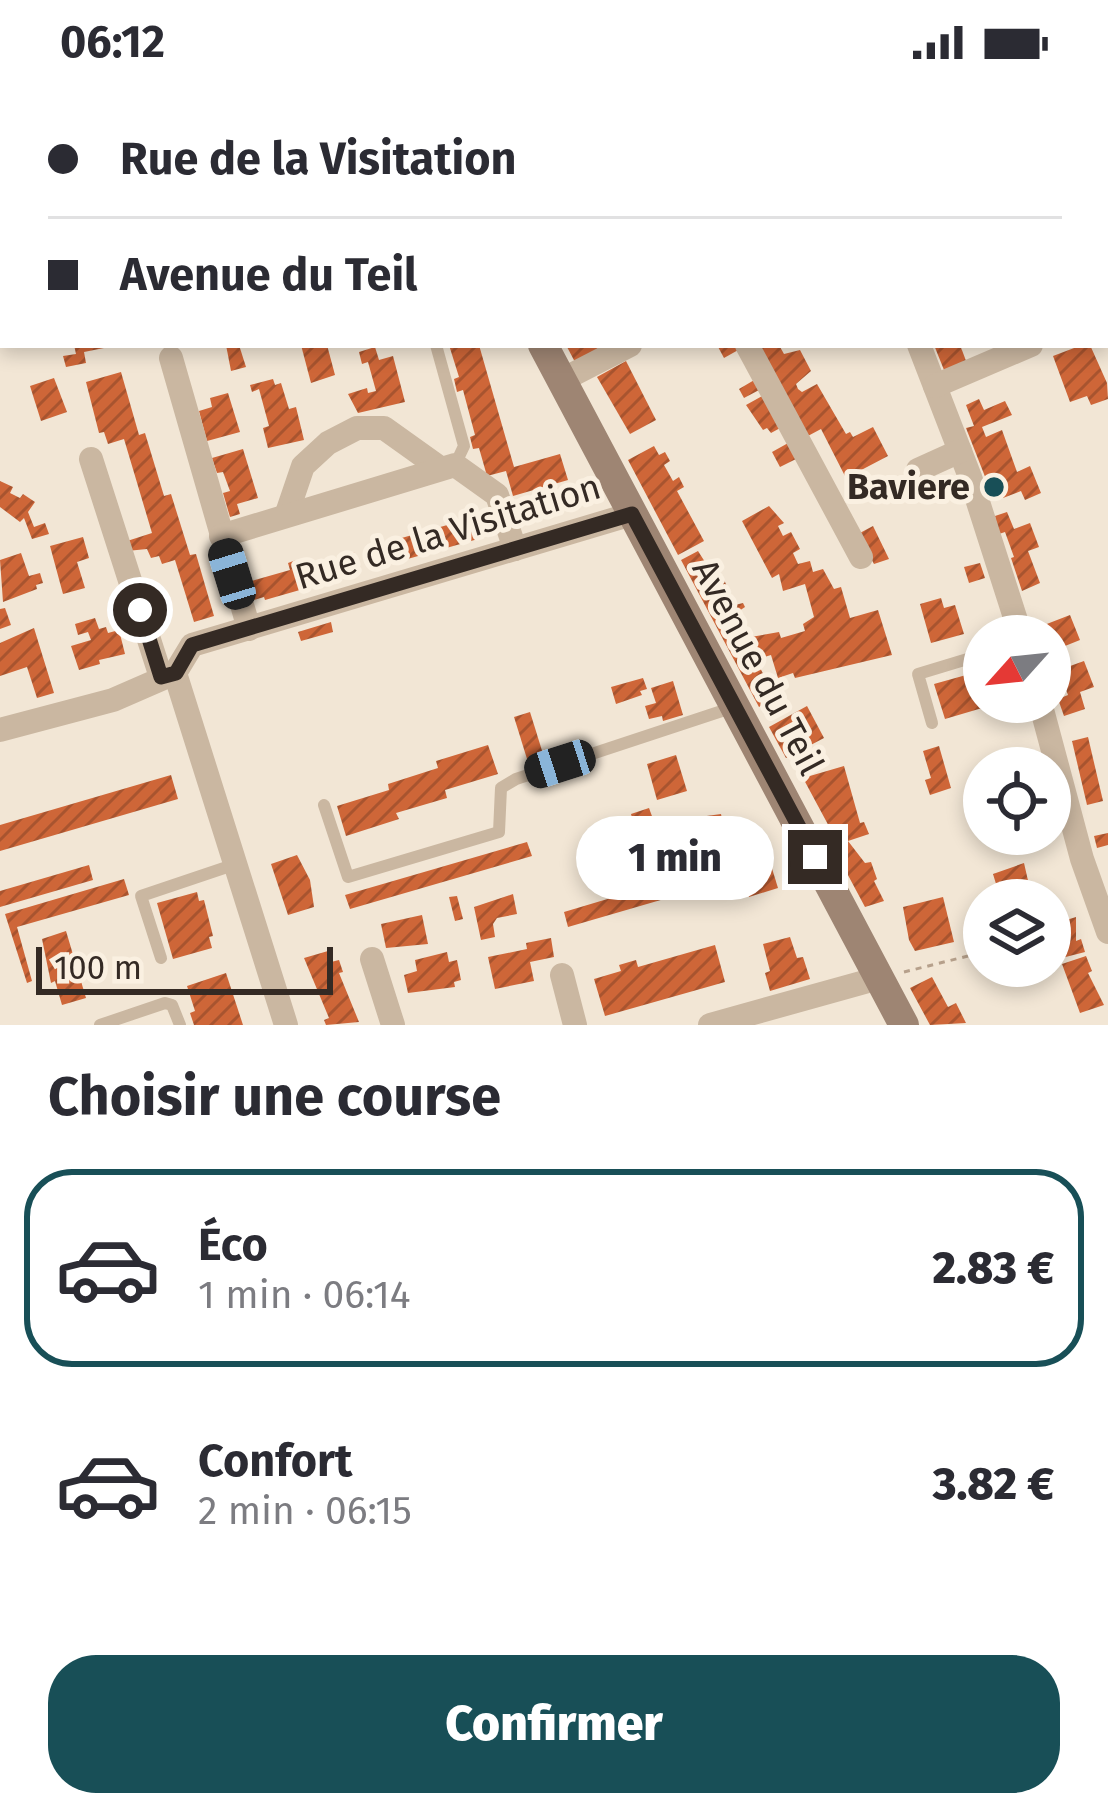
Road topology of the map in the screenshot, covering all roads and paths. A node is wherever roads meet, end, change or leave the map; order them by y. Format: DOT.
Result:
graph roads {
  1 [pos="437,348"];
  2 [pos="545,348"];
  3 [pos="624,348"];
  4 [pos="749,348"];
  5 [pos="920,348"];
  6 [pos="1023,348"];
  7 [pos="171,358"];
  8 [pos="562,380"];
  9 [pos="935,386"];
  10 [pos="960,451"];
  11 [pos="91,459"];
  12 [pos="448,466"];
  13 [pos="918,470"];
  14 [pos="287,513"];
  15 [pos="632,514"];
  16 [pos="221,536"];
  17 [pos="515,549"];
  18 [pos="860,557"];
  19 [pos="1014,615"];
  20 [pos="249,629"];
  21 [pos="963,660"];
  22 [pos="168,675"];
  23 [pos="735,707"];
  24 [pos="932,723"];
  25 [pos="1046,723"];
  26 [pos="0,730"];
  27 [pos="324,806"];
  28 [pos="236,864"];
  29 [pos="1108,932"];
  30 [pos="963,957"];
  31 [pos="160,958"];
  32 [pos="372,959"];
  33 [pos="562,974"];
  34 [pos="879,978"];
  35 [pos="100,1025"];
  36 [pos="179,1025"];
  37 [pos="286,1025"];
  38 [pos="393,1025"];
  39 [pos="574,1025"];
  40 [pos="710,1025"];
  41 [pos="904,1025"];
  1 -- 12 [label="lane"];
  2 -- 8 [label="main road, Avenue du Teil"];
  3 -- 8 [label="street"];
  4 -- 18 [label="street"];
  5 -- 9 [label="street"];
  6 -- 9 [label="street"];
  7 -- 16 [label="street"];
  8 -- 15 [label="main road, Avenue du Teil"];
  9 -- 10 [label="street"];
  10 -- 13 [label="street"];
  10 -- 19 [label="street"];
  11 -- 22 [label="street"];
  12 -- 14 [label="street"];
  12 -- 14 [label="street"];
  12 -- 17 [label="street"];
  14 -- 16 [label="street"];
  15 -- 17 [label="street, Rue de la Visitation"];
  15 -- 23 [label="main road, Avenue du Teil"];
  16 -- 20 [label="street"];
  17 -- 20 [label="street, Rue de la Visitation"];
  20 -- 22 [label="street, Rue de la Visitation"];
  21 -- 24 [label="lane"];
  22 -- 26 [label="street, Rue de la Visitation"];
  22 -- 28 [label="street"];
  23 -- 27 [label="lane"];
  23 -- 34 [label="main road, Avenue du Teil"];
  25 -- 29 [label="street"];
  28 -- 31 [label="lane"];
  28 -- 37 [label="street"];
  30 -- 34 [label="path"];
  32 -- 38 [label="street"];
  33 -- 39 [label="street"];
  34 -- 40 [label="street"];
  34 -- 41 [label="main road, Avenue du Teil"];
  35 -- 36 [label="lane"];
}
